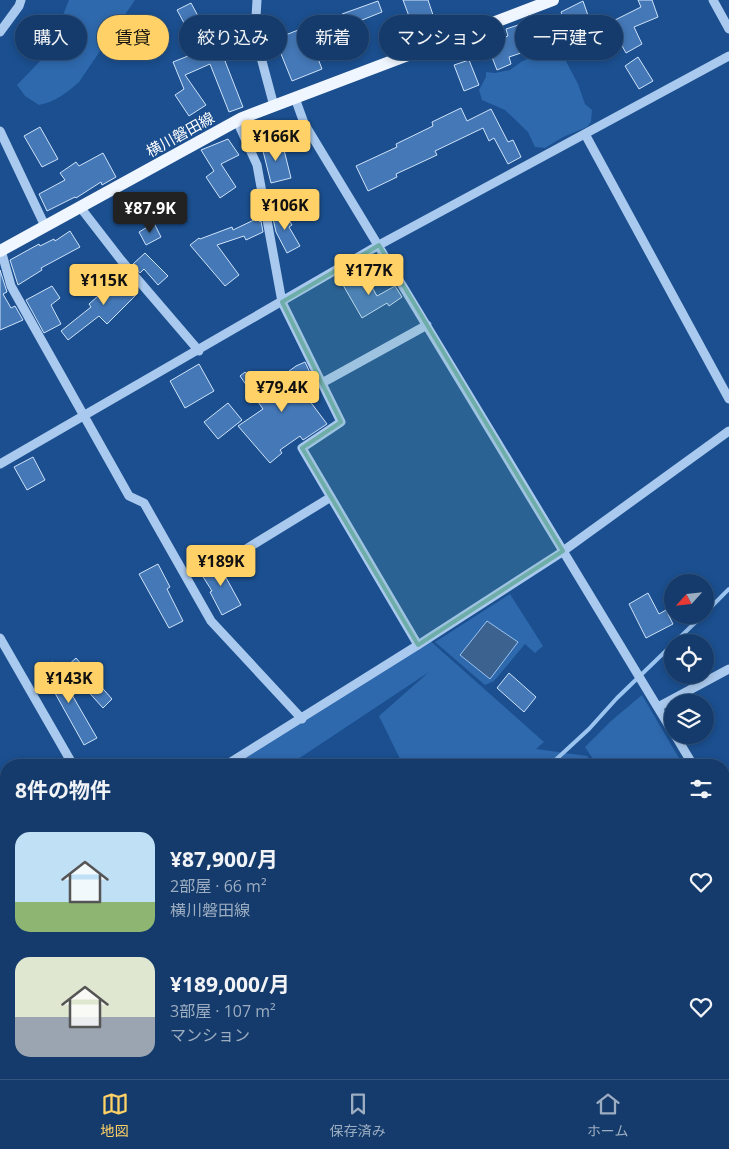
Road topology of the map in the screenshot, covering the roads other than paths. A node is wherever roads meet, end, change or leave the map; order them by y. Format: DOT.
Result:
graph roads {
  1 [pos="21,0"];
  2 [pos="257,0"];
  3 [pos="553,0"];
  4 [pos="713,0"];
  5 [pos="729,29"];
  6 [pos="0,32"];
  7 [pos="729,56"];
  8 [pos="295,98"];
  9 [pos="274,106"];
  10 [pos="237,121"];
  11 [pos="0,131"];
  12 [pos="585,134"];
  13 [pos="80,207"];
  14 [pos="45,226"];
  15 [pos="379,246"];
  16 [pos="1,251"];
  17 [pos="282,302"];
  18 [pos="427,325"];
  19 [pos="198,350"];
  20 [pos="322,383"];
  21 [pos="729,399"];
  22 [pos="83,417"];
  23 [pos="729,431"];
  24 [pos="0,464"];
  25 [pos="331,497"];
  26 [pos="246,549"];
  27 [pos="563,551"];
  28 [pos="0,638"];
  29 [pos="418,646"];
  30 [pos="729,669"];
  31 [pos="658,707"];
  32 [pos="664,717"];
  33 [pos="302,718"];
  34 [pos="680,744"];
  35 [pos="70,759"];
  36 [pos="236,759"];
  37 [pos="689,759"];
  1 -- 6 [label="street"];
  2 -- 9 [label="street"];
  3 -- 8 [label="main road, 横川磐田線"];
  4 -- 5 [label="street"];
  7 -- 12 [label="street"];
  8 -- 9 [label="main road, 横川磐田線"];
  8 -- 15 [label="street"];
  9 -- 10 [label="main road, 横川磐田線"];
  10 -- 13 [label="main road, 横川磐田線"];
  10 -- 17 [label="street"];
  11 -- 14 [label="street"];
  12 -- 15 [label="street"];
  12 -- 21 [label="street"];
  13 -- 14 [label="main road, 横川磐田線"];
  13 -- 19 [label="street"];
  14 -- 16 [label="main road, 横川磐田線"];
  15 -- 17 [label="street"];
  15 -- 18 [label="street"];
  16 -- 22 [label="street"];
  17 -- 19 [label="street"];
  17 -- 20 [label="street"];
  18 -- 20 [label="street"];
  18 -- 27 [label="street"];
  19 -- 22 [label="street"];
  20 -- 25 [label="street"];
  22 -- 24 [label="street"];
  22 -- 33 [label="street"];
  23 -- 27 [label="street"];
  25 -- 26 [label="street"];
  25 -- 29 [label="street"];
  27 -- 29 [label="street"];
  27 -- 31 [label="street"];
  28 -- 35 [label="street"];
  29 -- 33 [label="street"];
  30 -- 31 [label="street"];
  31 -- 32 [label="street"];
  33 -- 36 [label="street"];
  34 -- 37 [label="street"];
}
